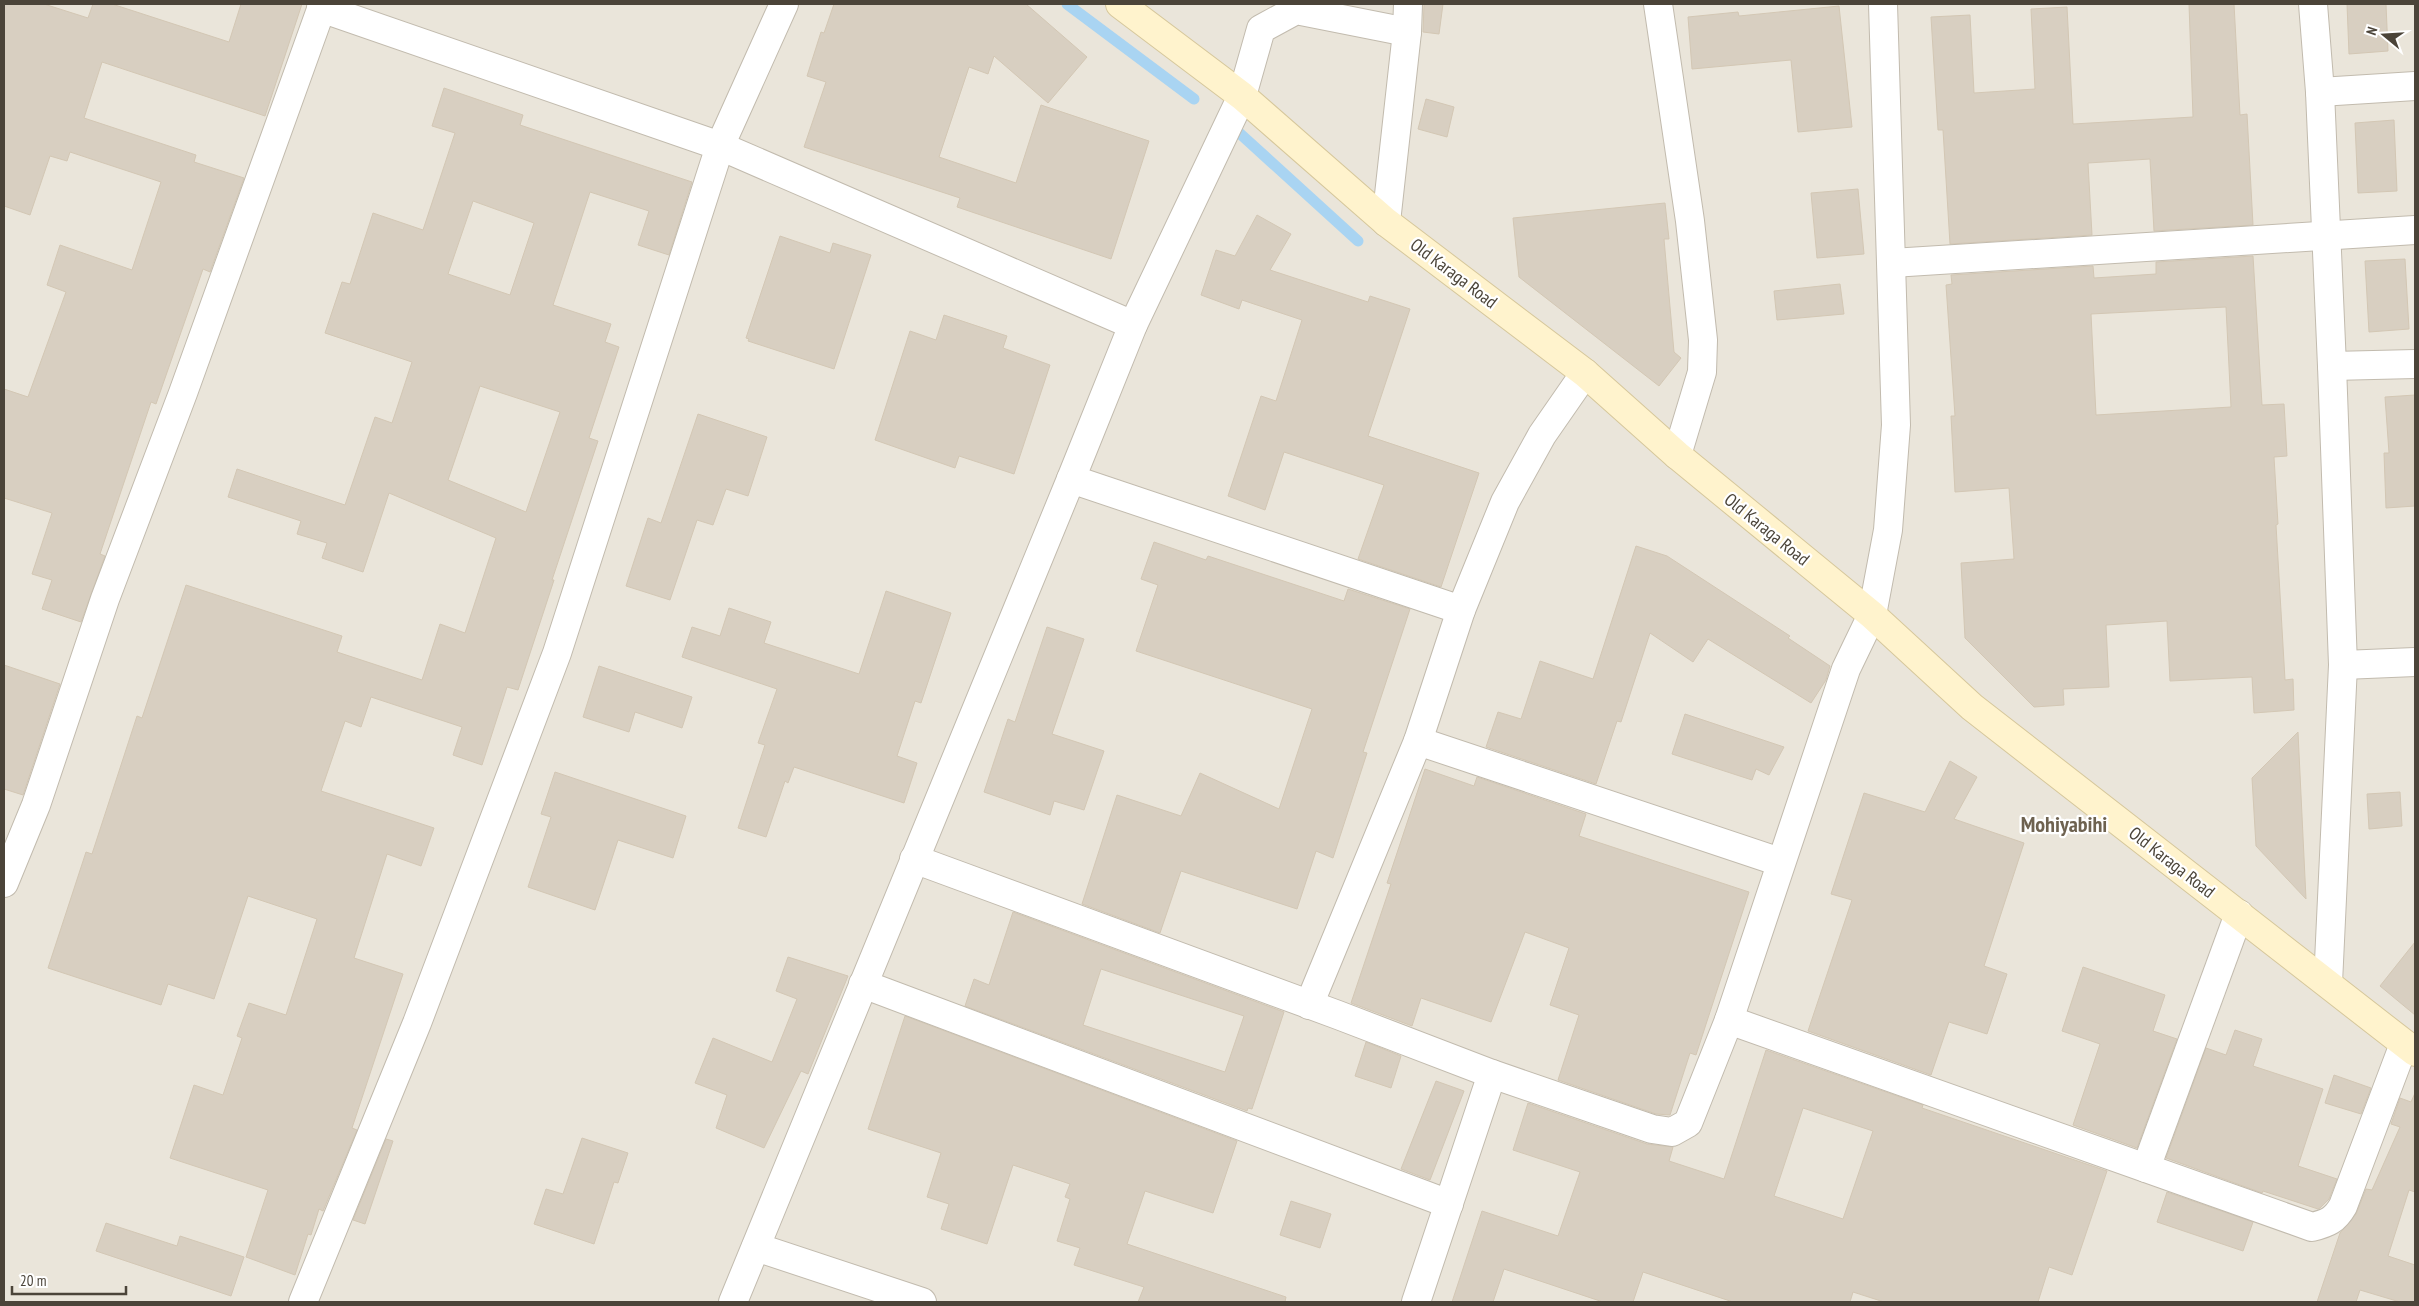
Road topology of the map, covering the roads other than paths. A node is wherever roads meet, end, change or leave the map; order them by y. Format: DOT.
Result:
graph roads {
  1 [pos="784,4"];
  2 [pos="1120,4"];
  3 [pos="1408,4"];
  4 [pos="1658,4"];
  5 [pos="1883,4"];
  6 [pos="2313,4"];
  7 [pos="322,6"];
  8 [pos="1407,32"];
  9 [pos="2415,86"];
  10 [pos="2320,92"];
  11 [pos="1242,96"];
  12 [pos="720,146"];
  13 [pos="1386,222"];
  14 [pos="2415,230"];
  15 [pos="2326,235"];
  16 [pos="1892,263"];
  17 [pos="1133,324"];
  18 [pos="2415,364"];
  19 [pos="2332,366"];
  20 [pos="1585,374"];
  21 [pos="1676,455"];
  22 [pos="1072,479"];
  23 [pos="1461,610"];
  24 [pos="1872,615"];
  25 [pos="2415,662"];
  26 [pos="2343,665"];
  27 [pos="1418,741"];
  28 [pos="914,859"];
  29 [pos="1780,862"];
  30 [pos="4,883"];
  31 [pos="2238,914"];
  32 [pos="863,984"];
  33 [pos="2328,984"];
  34 [pos="1308,1006"];
  35 [pos="1729,1020"];
  36 [pos="2410,1048"];
  37 [pos="1492,1074"];
  38 [pos="2146,1168"];
  39 [pos="1449,1204"];
  40 [pos="756,1247"];
  41 [pos="303,1302"];
  42 [pos="732,1302"];
  43 [pos="922,1302"];
  44 [pos="1416,1302"];
  1 -- 12 [label="street"];
  2 -- 11 [label="street, Old Karaga Road"];
  3 -- 8 [label="street"];
  4 -- 21 [label="street"];
  5 -- 16 [label="street"];
  6 -- 10 [label="street"];
  7 -- 12 [label="street"];
  7 -- 30 [label="street"];
  8 -- 11 [label="street"];
  8 -- 13 [label="street"];
  9 -- 10 [label="street"];
  10 -- 15 [label="street"];
  11 -- 13 [label="street, Old Karaga Road"];
  11 -- 17 [label="street"];
  12 -- 17 [label="street"];
  12 -- 41 [label="street"];
  13 -- 20 [label="street, Old Karaga Road"];
  14 -- 15 [label="street"];
  15 -- 16 [label="street"];
  15 -- 19 [label="street"];
  16 -- 24 [label="street"];
  17 -- 22 [label="street"];
  18 -- 19 [label="street"];
  19 -- 26 [label="street"];
  20 -- 21 [label="street, Old Karaga Road"];
  20 -- 23 [label="street"];
  21 -- 24 [label="street, Old Karaga Road"];
  22 -- 23 [label="street"];
  22 -- 28 [label="street"];
  23 -- 27 [label="street"];
  24 -- 29 [label="street"];
  24 -- 31 [label="street, Old Karaga Road"];
  25 -- 26 [label="street"];
  26 -- 33 [label="street"];
  27 -- 29 [label="street"];
  27 -- 34 [label="street"];
  28 -- 32 [label="street"];
  28 -- 34 [label="street"];
  29 -- 35 [label="street"];
  31 -- 33 [label="street, Old Karaga Road"];
  31 -- 38 [label="street"];
  32 -- 39 [label="street"];
  32 -- 40 [label="street"];
  33 -- 36 [label="street, Old Karaga Road"];
  34 -- 37 [label="street"];
  35 -- 37 [label="street"];
  35 -- 38 [label="street"];
  36 -- 38 [label="street"];
  37 -- 39 [label="street"];
  39 -- 44 [label="street"];
  40 -- 42 [label="street"];
  40 -- 43 [label="street"];
}
